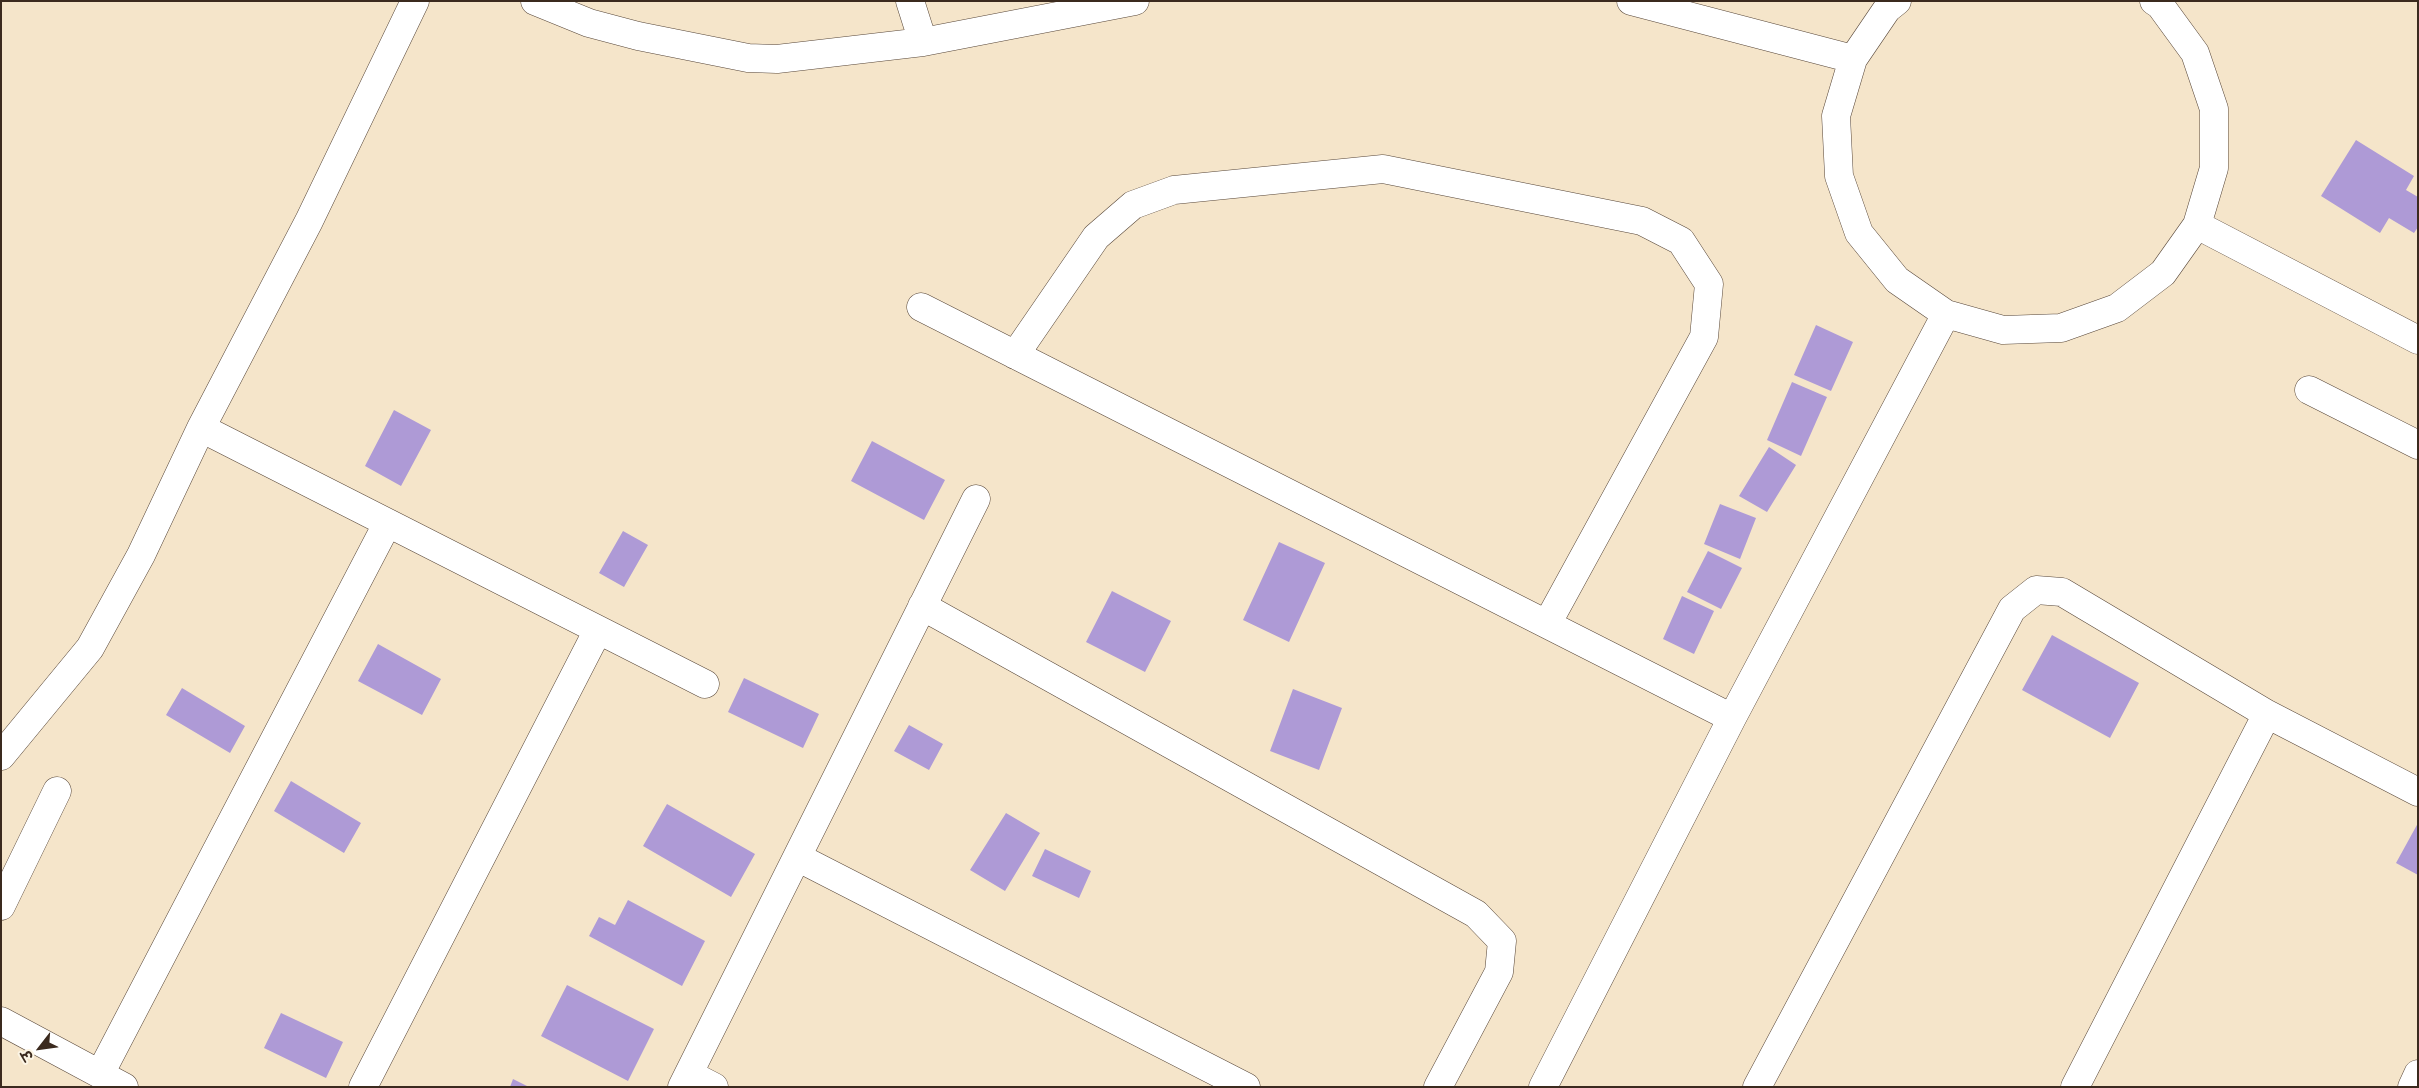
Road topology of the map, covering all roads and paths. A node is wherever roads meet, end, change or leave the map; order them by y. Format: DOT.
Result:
graph roads {
  1 [pos="415,1"];
  2 [pos="535,1"];
  3 [pos="910,1"];
  4 [pos="1135,1"];
  5 [pos="1630,1"];
  6 [pos="1897,1"];
  7 [pos="2154,1"];
  8 [pos="922,42"];
  9 [pos="1853,59"];
  10 [pos="2197,224"];
  11 [pos="921,308"];
  12 [pos="1946,314"];
  13 [pos="2418,340"];
  14 [pos="1014,355"];
  15 [pos="2309,390"];
  16 [pos="201,428"];
  17 [pos="2418,445"];
  18 [pos="976,499"];
  19 [pos="386,524"];
  20 [pos="922,606"];
  21 [pos="1547,624"];
  22 [pos="598,630"];
  23 [pos="705,684"];
  24 [pos="2267,714"];
  25 [pos="1732,718"];
  26 [pos="1,756"];
  27 [pos="57,791"];
  28 [pos="2418,792"];
  29 [pos="797,857"];
  30 [pos="1,906"];
  31 [pos="1,1021"];
  32 [pos="100,1074"];
  33 [pos="2418,1074"];
  34 [pos="686,1080"];
  35 [pos="124,1087"];
  36 [pos="363,1087"];
  37 [pos="714,1087"];
  38 [pos="1246,1087"];
  39 [pos="1438,1087"];
  40 [pos="1543,1087"];
  41 [pos="1757,1087"];
  42 [pos="2076,1087"];
  43 [pos="2412,1087"];
  1 -- 16 [label="street"];
  2 -- 8 [label="street"];
  3 -- 8 [label="street"];
  4 -- 8 [label="street"];
  5 -- 9 [label="street"];
  6 -- 9 [label="street"];
  7 -- 10 [label="street"];
  9 -- 12 [label="street"];
  10 -- 12 [label="street"];
  10 -- 13 [label="street"];
  11 -- 14 [label="street"];
  12 -- 25 [label="street"];
  14 -- 21 [label="street"];
  14 -- 21 [label="street"];
  15 -- 17 [label="street"];
  16 -- 19 [label="street"];
  16 -- 26 [label="street"];
  18 -- 20 [label="street"];
  19 -- 22 [label="street"];
  19 -- 32 [label="street"];
  20 -- 29 [label="street"];
  20 -- 39 [label="street"];
  21 -- 25 [label="street"];
  22 -- 23 [label="street"];
  22 -- 36 [label="street"];
  24 -- 28 [label="street"];
  24 -- 41 [label="street"];
  24 -- 42 [label="street"];
  25 -- 40 [label="street"];
  27 -- 30 [label="street"];
  29 -- 34 [label="street"];
  29 -- 38 [label="street"];
  31 -- 32 [label="street"];
  32 -- 35 [label="street"];
  33 -- 43 [label="street"];
  34 -- 37 [label="street"];
}
